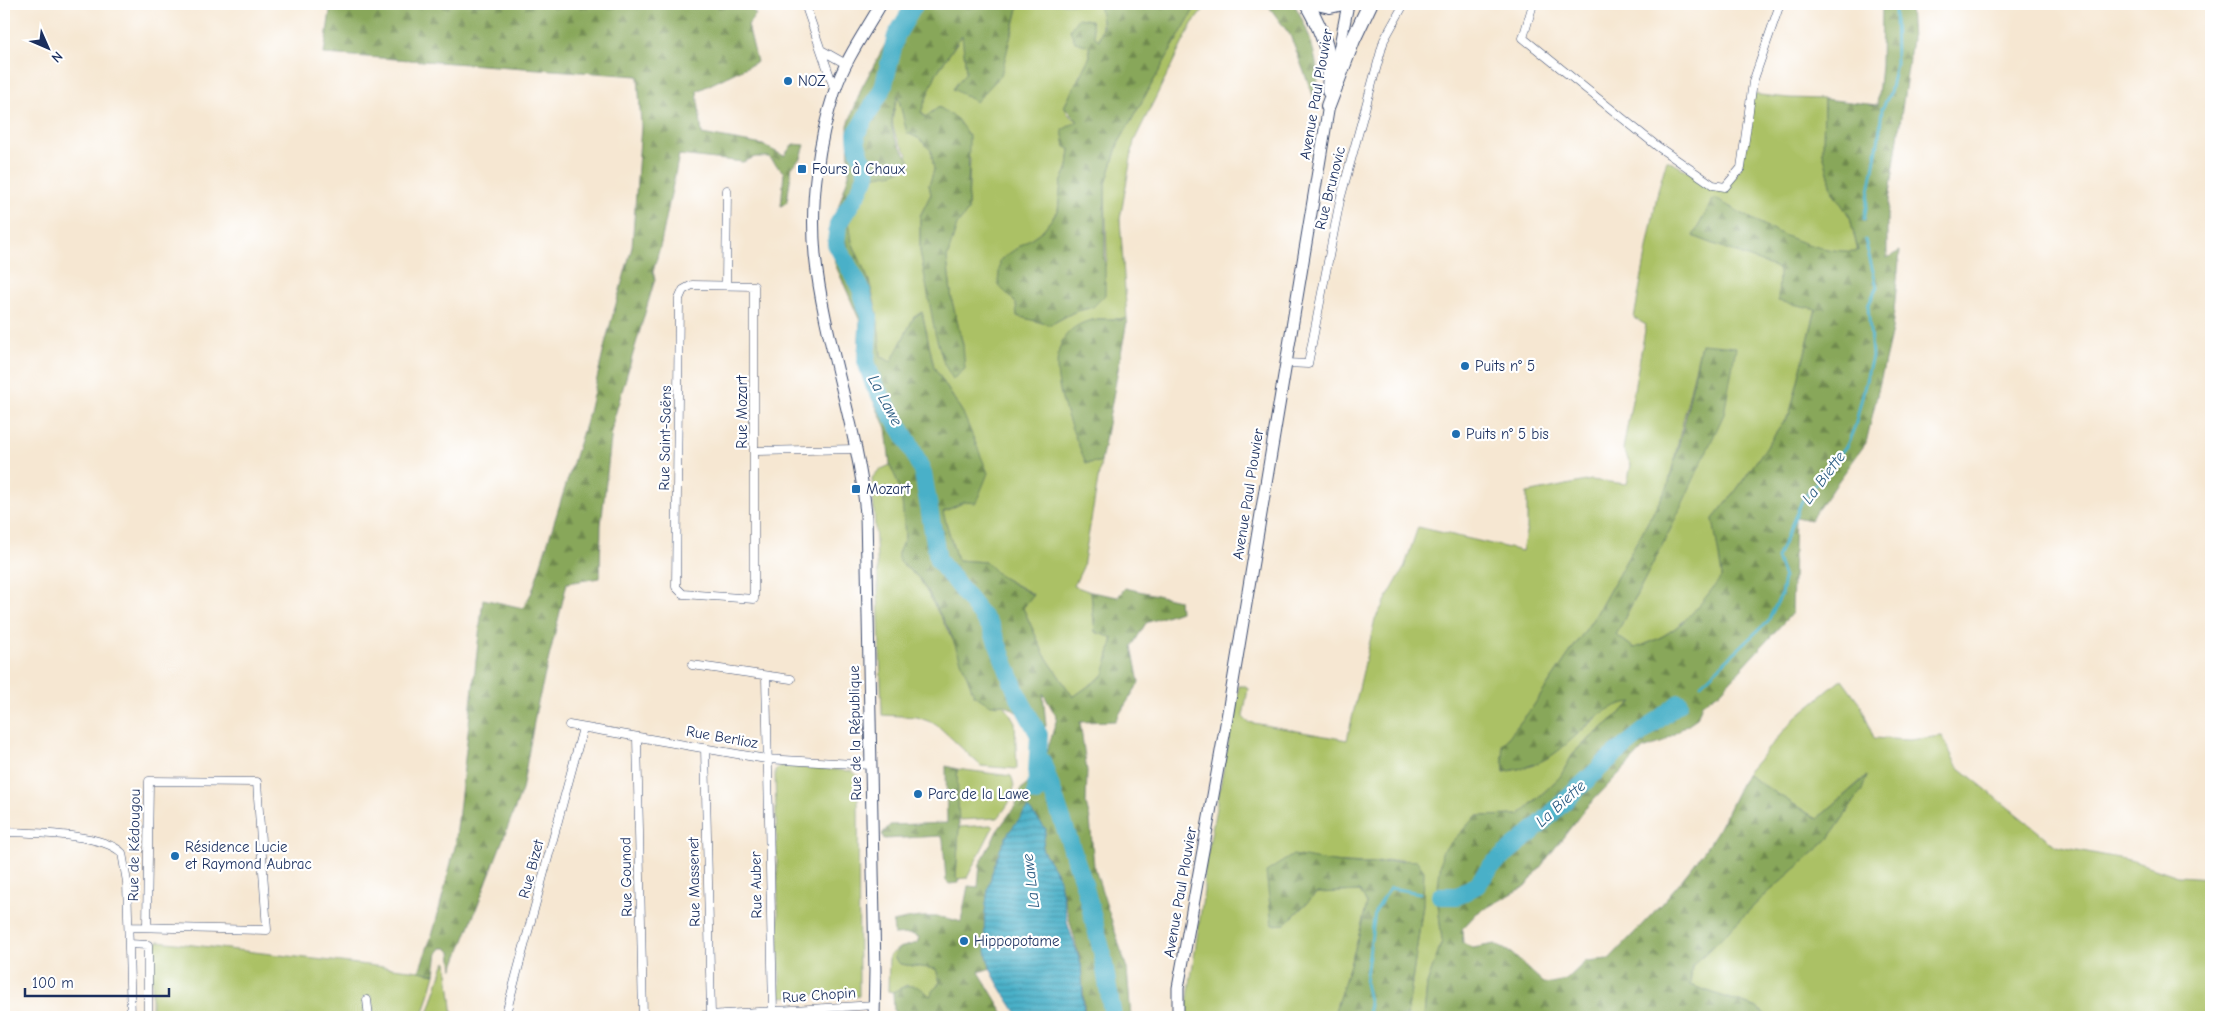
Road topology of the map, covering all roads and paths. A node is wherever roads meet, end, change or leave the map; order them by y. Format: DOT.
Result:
graph roads {
  1 [pos="805,4"];
  2 [pos="881,4"];
  3 [pos="1306,4"];
  4 [pos="1321,4"];
  5 [pos="1339,4"];
  6 [pos="1348,4"];
  7 [pos="1370,4"];
  8 [pos="1404,4"];
  9 [pos="1533,4"];
  10 [pos="1780,4"];
  11 [pos="823,51"];
  12 [pos="846,64"];
  13 [pos="835,91"];
  14 [pos="1328,106"];
  15 [pos="727,190"];
  16 [pos="692,285"];
  17 [pos="726,285"];
  18 [pos="1286,363"];
  19 [pos="857,449"];
  20 [pos="756,451"];
  21 [pos="754,599"];
  22 [pos="692,665"];
  23 [pos="766,676"];
  24 [pos="791,679"];
  25 [pos="569,725"];
  26 [pos="583,728"];
  27 [pos="636,737"];
  28 [pos="704,748"];
  29 [pos="766,759"];
  30 [pos="871,765"];
  31 [pos="4,832"];
  32 [pos="129,927"];
  33 [pos="147,928"];
  34 [pos="129,944"];
  35 [pos="1178,988"];
  36 [pos="367,1000"];
  37 [pos="875,1005"];
  38 [pos="773,1011"];
  39 [pos="711,1015"];
  40 [pos="131,1017"];
  41 [pos="148,1017"];
  42 [pos="368,1017"];
  43 [pos="505,1017"];
  44 [pos="643,1017"];
  45 [pos="676,1017"];
  46 [pos="874,1017"];
  47 [pos="1170,1017"];
  48 [pos="1178,1017"];
  1 -- 11 [label="street"];
  2 -- 12 [label="main road, Rue de la République"];
  3 -- 14 [label="highway"];
  4 -- 5 [label="highway"];
  6 -- 14 [label="main road, Avenue Paul Plouvier"];
  7 -- 14 [label="highway"];
  8 -- 18 [label="street, Rue Brunovic"];
  9 -- 10 [label="street"];
  11 -- 12 [label="street"];
  11 -- 13 [label="street"];
  12 -- 13 [label="main road, Rue de la République"];
  13 -- 19 [label="main road, Rue de la République"];
  14 -- 18 [label="main road, Avenue Paul Plouvier"];
  15 -- 17 [label="street"];
  16 -- 17 [label="street, Rue Mozart"];
  16 -- 21 [label="street, Rue Saint-Saëns"];
  17 -- 20 [label="street, Rue Mozart"];
  18 -- 35 [label="main road, Avenue Paul Plouvier"];
  19 -- 20 [label="street"];
  19 -- 30 [label="main road, Rue de la République"];
  20 -- 21 [label="street, Rue Mozart"];
  22 -- 23 [label="street"];
  23 -- 24 [label="street"];
  23 -- 29 [label="street, Rue Auber"];
  25 -- 26 [label="street, Rue Berlioz"];
  26 -- 27 [label="street, Rue Berlioz"];
  26 -- 43 [label="street, Rue Bizet"];
  27 -- 28 [label="street, Rue Berlioz"];
  27 -- 44 [label="street, Rue Gounod"];
  28 -- 29 [label="street, Rue Berlioz"];
  28 -- 39 [label="street, Rue Massenet"];
  29 -- 30 [label="street, Rue Berlioz"];
  29 -- 38 [label="street, Rue Auber"];
  30 -- 37 [label="main road, Rue de la République"];
  31 -- 32 [label="street"];
  32 -- 33 [label="street, Rue de Kédougou"];
  32 -- 34 [label="street"];
  33 -- 33 [label="street, Rue de Kédougou"];
  34 -- 40 [label="street"];
  34 -- 41 [label="street"];
  35 -- 47 [label="main road, Avenue Paul Plouvier"];
  35 -- 48 [label="main road, Avenue Paul Plouvier"];
  36 -- 42 [label="street"];
  37 -- 38 [label="street, Rue Chopin"];
  37 -- 46 [label="main road, Rue de la République"];
  38 -- 39 [label="street, Rue Chopin"];
  39 -- 45 [label="street, Rue Chopin"];
}
